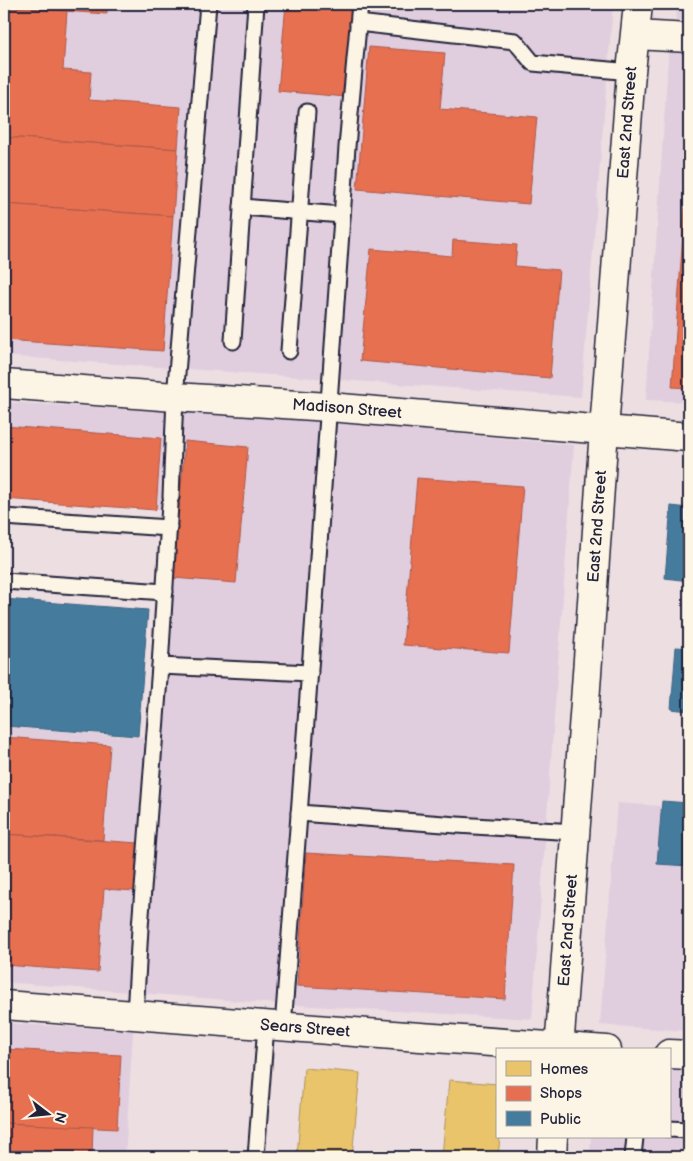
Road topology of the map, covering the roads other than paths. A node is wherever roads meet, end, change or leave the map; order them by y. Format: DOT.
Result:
graph roads {
  1 [pos="208,4"];
  2 [pos="256,4"];
  3 [pos="360,4"];
  4 [pos="638,4"];
  5 [pos="358,23"];
  6 [pos="636,34"];
  7 [pos="689,38"];
  8 [pos="631,72"];
  9 [pos="307,112"];
  10 [pos="242,207"];
  11 [pos="299,211"];
  12 [pos="342,215"];
  13 [pos="233,340"];
  14 [pos="289,351"];
  15 [pos="4,384"];
  16 [pos="175,397"];
  17 [pos="329,408"];
  18 [pos="604,430"];
  19 [pos="689,437"];
  20 [pos="4,517"];
  21 [pos="169,528"];
  22 [pos="4,581"];
  23 [pos="165,592"];
  24 [pos="160,666"];
  25 [pos="310,673"];
  26 [pos="299,813"];
  27 [pos="576,832"];
  28 [pos="4,1005"];
  29 [pos="135,1015"];
  30 [pos="275,1026"];
  31 [pos="559,1048"];
  32 [pos="670,1054"];
  33 [pos="689,1055"];
  34 [pos="670,1129"];
  35 [pos="689,1130"];
  36 [pos="553,1138"];
  37 [pos="635,1138"];
  38 [pos="256,1157"];
  39 [pos="552,1157"];
  40 [pos="633,1157"];
  1 -- 16 [label="lane"];
  2 -- 10 [label="lane"];
  3 -- 5 [label="lane"];
  4 -- 6 [label="street, East 2nd Street"];
  5 -- 8 [label="lane"];
  5 -- 12 [label="lane"];
  6 -- 7 [label="street"];
  6 -- 8 [label="street, East 2nd Street"];
  8 -- 18 [label="street, East 2nd Street"];
  9 -- 11 [label="lane"];
  10 -- 11 [label="lane"];
  10 -- 13 [label="lane"];
  11 -- 12 [label="lane"];
  11 -- 14 [label="lane"];
  12 -- 17 [label="lane"];
  15 -- 16 [label="street, Madison Street"];
  16 -- 17 [label="street, Madison Street"];
  16 -- 21 [label="lane"];
  17 -- 18 [label="street, Madison Street"];
  17 -- 25 [label="lane"];
  18 -- 19 [label="street, Madison Street"];
  18 -- 27 [label="street, East 2nd Street"];
  20 -- 21 [label="lane"];
  21 -- 23 [label="lane"];
  22 -- 23 [label="lane"];
  23 -- 24 [label="lane"];
  24 -- 25 [label="lane"];
  24 -- 29 [label="lane"];
  25 -- 26 [label="lane"];
  26 -- 27 [label="lane"];
  26 -- 30 [label="lane"];
  27 -- 31 [label="street, East 2nd Street"];
  28 -- 29 [label="street, Sears Street"];
  29 -- 30 [label="street, Sears Street"];
  30 -- 31 [label="street, Sears Street"];
  30 -- 38 [label="lane"];
  32 -- 33 [label="street"];
  34 -- 35 [label="lane"];
  36 -- 39 [label="street"];
  37 -- 40 [label="lane"];
}
